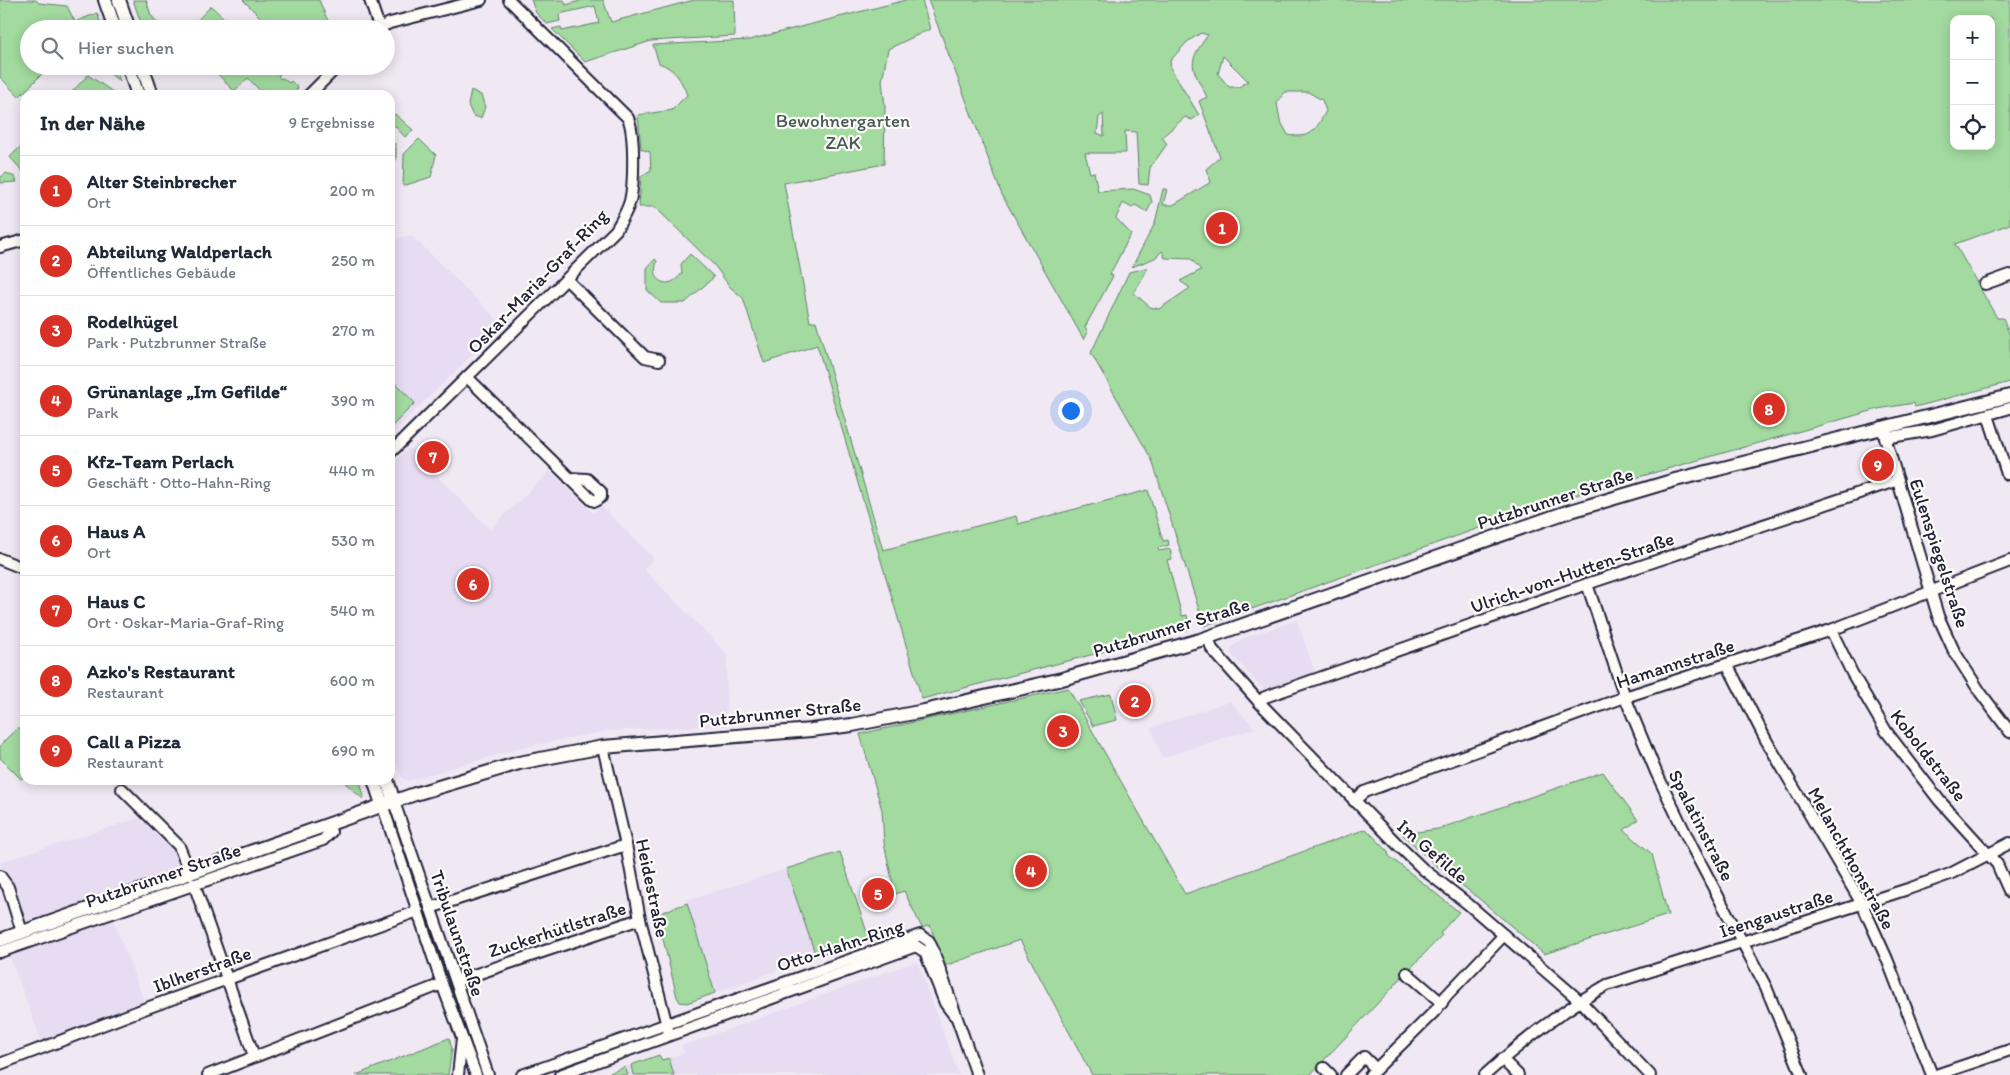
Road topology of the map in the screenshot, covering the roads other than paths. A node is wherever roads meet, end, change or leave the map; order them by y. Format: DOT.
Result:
graph roads {
  1 [pos="105,0"];
  2 [pos="119,0"];
  3 [pos="370,0"];
  4 [pos="481,0"];
  5 [pos="511,0"];
  6 [pos="112,20"];
  7 [pos="126,20"];
  8 [pos="376,20"];
  9 [pos="395,23"];
  10 [pos="131,75"];
  11 [pos="145,75"];
  12 [pos="329,75"];
  13 [pos="136,90"];
  14 [pos="150,90"];
  15 [pos="314,90"];
  16 [pos="20,241"];
  17 [pos="0,247"];
  18 [pos="2010,275"];
  19 [pos="567,280"];
  20 [pos="1986,284"];
  21 [pos="659,360"];
  22 [pos="467,377"];
  23 [pos="2010,396"];
  24 [pos="2010,408"];
  25 [pos="1988,415"];
  26 [pos="1884,433"];
  27 [pos="395,448"];
  28 [pos="2007,474"];
  29 [pos="569,478"];
  30 [pos="1898,480"];
  31 [pos="0,558"];
  32 [pos="2010,560"];
  33 [pos="20,567"];
  34 [pos="1588,584"];
  35 [pos="1931,592"];
  36 [pos="1830,630"];
  37 [pos="1208,637"];
  38 [pos="1727,664"];
  39 [pos="1625,697"];
  40 [pos="1259,702"];
  41 [pos="2010,732"];
  42 [pos="604,747"];
  43 [pos="377,785"];
  44 [pos="387,785"];
  45 [pos="122,789"];
  46 [pos="1354,801"];
  47 [pos="388,804"];
  48 [pos="2010,843"];
  49 [pos="626,845"];
  50 [pos="1990,855"];
  51 [pos="0,876"];
  52 [pos="192,879"];
  53 [pos="2010,894"];
  54 [pos="1862,904"];
  55 [pos="430,908"];
  56 [pos="418,911"];
  57 [pos="640,920"];
  58 [pos="22,932"];
  59 [pos="1504,935"];
  60 [pos="0,940"];
  61 [pos="915,941"];
  62 [pos="1743,942"];
  63 [pos="0,952"];
  64 [pos="1407,973"];
  65 [pos="227,978"];
  66 [pos="456,981"];
  67 [pos="442,984"];
  68 [pos="1580,1001"];
  69 [pos="1442,1003"];
  70 [pos="667,1024"];
  71 [pos="463,1036"];
  72 [pos="670,1036"];
  73 [pos="2010,1050"];
  74 [pos="254,1056"];
  75 [pos="1502,1059"];
  76 [pos="0,1064"];
  77 [pos="1373,1072"];
  78 [pos="208,1075"];
  79 [pos="458,1075"];
  80 [pos="476,1075"];
  81 [pos="488,1075"];
  82 [pos="522,1075"];
  83 [pos="560,1075"];
  84 [pos="977,1075"];
  85 [pos="1346,1075"];
  86 [pos="1485,1075"];
  87 [pos="1518,1075"];
  88 [pos="1650,1075"];
  89 [pos="1802,1075"];
  90 [pos="1934,1075"];
  1 -- 6 [label="main road"];
  2 -- 7 [label="main road"];
  3 -- 8 [label="street"];
  4 -- 9 [label="street"];
  5 -- 19 [label="street, Oskar-Maria-Graf-Ring"];
  10 -- 13 [label="main road"];
  11 -- 14 [label="main road"];
  12 -- 15 [label="street"];
  16 -- 17 [label="street"];
  18 -- 20 [label="street"];
  19 -- 21 [label="street"];
  19 -- 22 [label="street, Oskar-Maria-Graf-Ring"];
  22 -- 27 [label="street, Oskar-Maria-Graf-Ring"];
  22 -- 29 [label="street"];
  23 -- 26 [label="main road, Putzbrunner Straße"];
  24 -- 25 [label="street, Putzbrunner Straße"];
  25 -- 26 [label="street, Putzbrunner Straße"];
  25 -- 28 [label="street"];
  26 -- 30 [label="street, Eulenspiegelstraße"];
  26 -- 37 [label="main road, Putzbrunner Straße"];
  30 -- 34 [label="street, Ulrich-von-Hutten-Straße"];
  30 -- 35 [label="street, Eulenspiegelstraße"];
  31 -- 33 [label="street"];
  32 -- 35 [label="street, Hamannstraße"];
  34 -- 39 [label="street, Spalatinstraße"];
  34 -- 40 [label="street, Ulrich-von-Hutten-Straße"];
  35 -- 36 [label="street, Hamannstraße"];
  35 -- 41 [label="street, Eulenspiegelstraße"];
  36 -- 38 [label="street, Hamannstraße"];
  36 -- 50 [label="street, Koboldstraße"];
  37 -- 40 [label="street, Im Gefilde"];
  37 -- 42 [label="main road, Putzbrunner Straße"];
  38 -- 39 [label="street, Hamannstraße"];
  38 -- 54 [label="street, Melanchthonstraße"];
  39 -- 46 [label="street, Hamannstraße"];
  39 -- 62 [label="street, Spalatinstraße"];
  40 -- 46 [label="street, Im Gefilde"];
  42 -- 47 [label="main road, Putzbrunner Straße"];
  42 -- 49 [label="street, Heidestraße"];
  43 -- 47 [label="main road"];
  44 -- 47 [label="main road"];
  45 -- 52 [label="street"];
  46 -- 59 [label="street, Im Gefilde"];
  47 -- 52 [label="main road, Putzbrunner Straße"];
  47 -- 55 [label="street, Tribulaunstraße"];
  47 -- 56 [label="street, Tribulaunstraße"];
  48 -- 50 [label="street, Isengaustraße"];
  49 -- 55 [label="street"];
  49 -- 57 [label="street, Heidestraße"];
  50 -- 53 [label="street, Koboldstraße"];
  50 -- 54 [label="street, Isengaustraße"];
  51 -- 58 [label="street"];
  52 -- 58 [label="main road, Putzbrunner Straße"];
  52 -- 63 [label="street, Putzbrunner Straße"];
  52 -- 65 [label="street"];
  54 -- 62 [label="street, Isengaustraße"];
  54 -- 90 [label="street, Melanchthonstraße"];
  55 -- 66 [label="street, Tribulaunstraße"];
  56 -- 65 [label="street, Iblherstraße"];
  56 -- 67 [label="street, Tribulaunstraße"];
  57 -- 66 [label="street, Zuckerhütlstraße"];
  57 -- 70 [label="street, Heidestraße"];
  58 -- 60 [label="main road, Putzbrunner Straße"];
  59 -- 68 [label="street, Im Gefilde"];
  59 -- 69 [label="street"];
  61 -- 70 [label="street, Otto-Hahn-Ring"];
  61 -- 72 [label="street, Otto-Hahn-Ring"];
  61 -- 84 [label="street"];
  62 -- 68 [label="street, Isengaustraße"];
  62 -- 89 [label="street, Spalatinstraße"];
  64 -- 69 [label="street"];
  65 -- 74 [label="street"];
  65 -- 76 [label="street, Iblherstraße"];
  66 -- 81 [label="street, Tribulaunstraße"];
  67 -- 71 [label="street, Tribulaunstraße"];
  67 -- 74 [label="street"];
  68 -- 75 [label="street, Isengaustraße"];
  68 -- 88 [label="street, Im Gefilde"];
  69 -- 77 [label="street"];
  70 -- 72 [label="street, Heidestraße"];
  70 -- 82 [label="street, Otto-Hahn-Ring"];
  71 -- 79 [label="street"];
  71 -- 80 [label="street, Tribulaunstraße"];
  72 -- 83 [label="street, Otto-Hahn-Ring"];
  73 -- 90 [label="street"];
  74 -- 78 [label="street"];
  75 -- 86 [label="street, Isengaustraße"];
  75 -- 87 [label="street"];
  77 -- 85 [label="street"];
}
